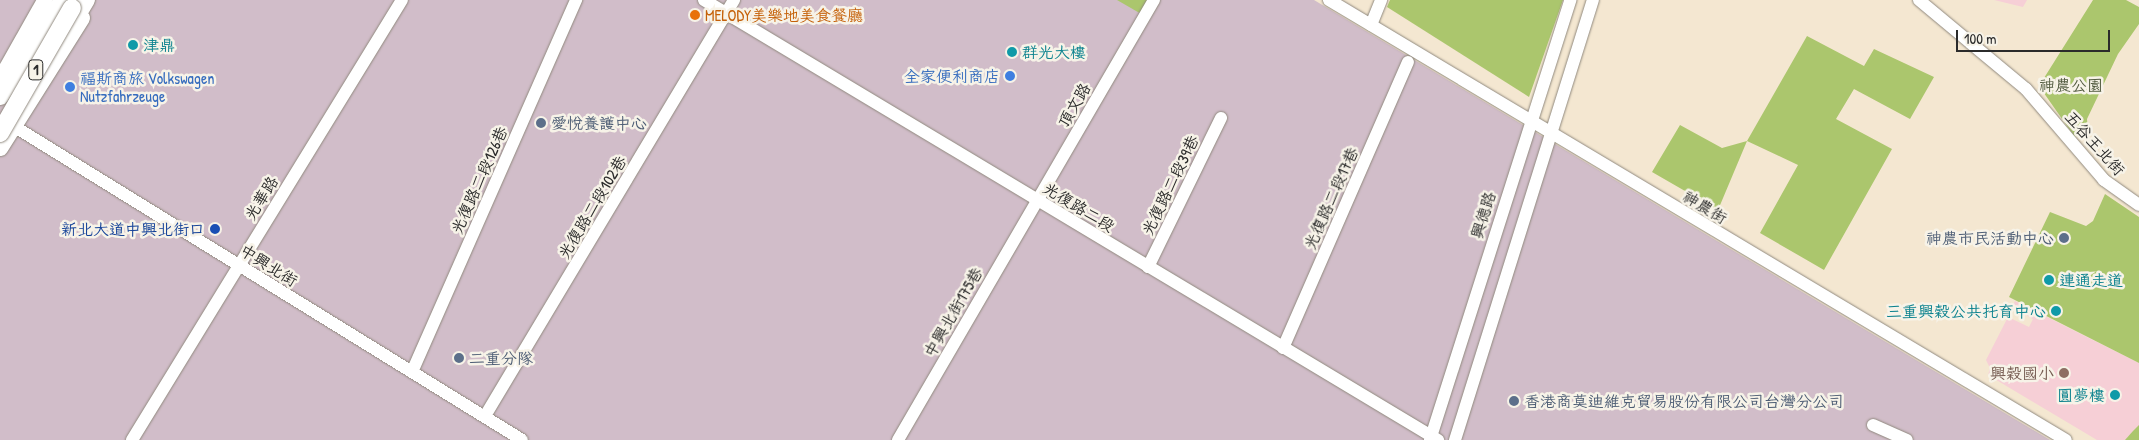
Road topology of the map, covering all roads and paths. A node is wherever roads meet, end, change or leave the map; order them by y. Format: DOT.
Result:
graph roads {
  1 [pos="44,0"];
  2 [pos="51,0"];
  3 [pos="93,0"];
  4 [pos="402,0"];
  5 [pos="576,0"];
  6 [pos="704,0"];
  7 [pos="734,0"];
  8 [pos="1154,0"];
  9 [pos="1330,0"];
  10 [pos="1381,0"];
  11 [pos="1570,0"];
  12 [pos="1593,0"];
  13 [pos="1919,0"];
  14 [pos="74,2"];
  15 [pos="726,13"];
  16 [pos="1371,25"];
  17 [pos="1408,62"];
  18 [pos="0,78"];
  19 [pos="0,96"];
  20 [pos="26,102"];
  21 [pos="1220,118"];
  22 [pos="1529,121"];
  23 [pos="3,124"];
  24 [pos="1550,134"];
  25 [pos="0,148"];
  26 [pos="1037,200"];
  27 [pos="2139,205"];
  28 [pos="238,265"];
  29 [pos="1148,267"];
  30 [pos="1283,348"];
  31 [pos="412,372"];
  32 [pos="485,416"];
  33 [pos="1873,425"];
  34 [pos="1433,439"];
  35 [pos="132,440"];
  36 [pos="522,440"];
  37 [pos="898,440"];
  38 [pos="1454,440"];
  39 [pos="1907,440"];
  40 [pos="2066,440"];
  1 -- 18 [label="main road, 1"];
  2 -- 18 [label="highway"];
  3 -- 20 [label="main road, 1"];
  4 -- 28 [label="street, 光華路"];
  5 -- 31 [label="street, 光復路二段126巷"];
  6 -- 15 [label="street, 光復路二段"];
  7 -- 15 [label="street, 光復路二段102巷"];
  8 -- 26 [label="street, 頂文路"];
  9 -- 16 [label="street, 神農街"];
  10 -- 16 [label="street"];
  11 -- 22 [label="street, 興德路"];
  12 -- 24 [label="street"];
  13 -- 27 [label="street, 五谷王北街"];
  14 -- 19 [label="highway, 1"];
  14 -- 20 [label="highway"];
  14 -- 23 [label="highway, bridge"];
  15 -- 26 [label="street, 光復路二段"];
  15 -- 32 [label="street, 光復路二段102巷"];
  16 -- 22 [label="street, 神農街"];
  17 -- 30 [label="street, 光復路二段17巷"];
  20 -- 23 [label="main road, 1"];
  21 -- 29 [label="street, 光復路二段39巷"];
  22 -- 24 [label="street, 神農街"];
  22 -- 34 [label="street, 興德路"];
  23 -- 25 [label="main road, 1"];
  23 -- 28 [label="street, 中興北街"];
  24 -- 38 [label="street"];
  24 -- 40 [label="street, 神農街"];
  26 -- 29 [label="street, 光復路二段"];
  26 -- 37 [label="street, 中興北街175巷"];
  28 -- 31 [label="street, 中興北街"];
  28 -- 35 [label="street, 光華路"];
  29 -- 30 [label="street, 光復路二段"];
  30 -- 34 [label="street, 光復路二段"];
  31 -- 32 [label="street, 中興北街"];
  32 -- 36 [label="street, 中興北街"];
  33 -- 39 [label="street"];
}
